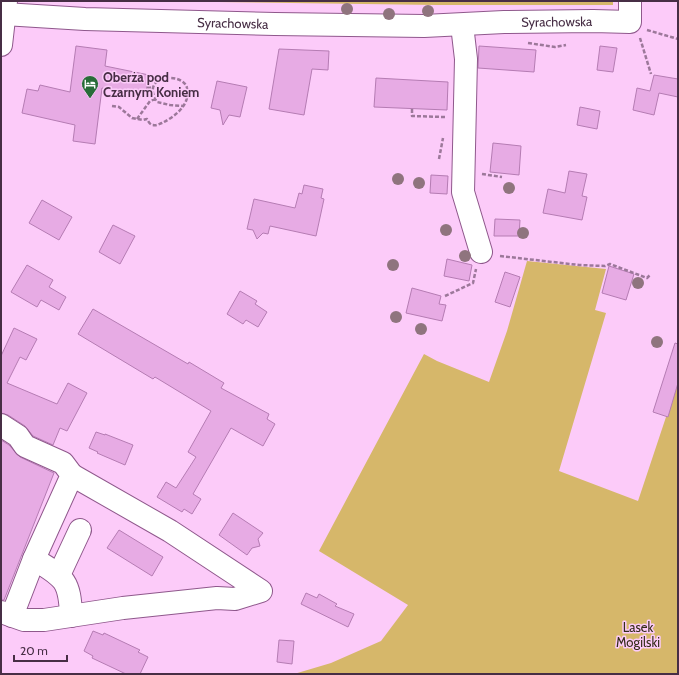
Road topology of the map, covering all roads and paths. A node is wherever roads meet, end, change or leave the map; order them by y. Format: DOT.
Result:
graph roads {
  1 [pos="5,7"];
  2 [pos="86,10"];
  3 [pos="633,19"];
  4 [pos="462,25"];
  5 [pos="678,38"];
  6 [pos="1,44"];
  7 [pos="651,74"];
  8 [pos="115,80"];
  9 [pos="127,82"];
  10 [pos="147,87"];
  11 [pos="152,88"];
  12 [pos="156,100"];
  13 [pos="112,106"];
  14 [pos="183,106"];
  15 [pos="412,109"];
  16 [pos="136,119"];
  17 [pos="446,122"];
  18 [pos="443,137"];
  19 [pos="439,159"];
  20 [pos="488,254"];
  21 [pos="650,275"];
  22 [pos="445,296"];
  23 [pos="1,425"];
  24 [pos="72,475"];
  25 [pos="80,530"];
  26 [pos="34,559"];
  27 [pos="59,575"];
  28 [pos="6,614"];
  29 [pos="71,616"];
  1 -- 2 [label="street, Syrachowska"];
  1 -- 6 [label="street"];
  2 -- 4 [label="street, Syrachowska"];
  3 -- 4 [label="street, Syrachowska"];
  3 -- 5 [label="path"];
  3 -- 7 [label="path"];
  4 -- 20 [label="street"];
  8 -- 9 [label="path"];
  10 -- 11 [label="path"];
  11 -- 12 [label="path"];
  11 -- 14 [label="path"];
  12 -- 14 [label="path"];
  12 -- 16 [label="path"];
  13 -- 16 [label="path"];
  14 -- 16 [label="path"];
  15 -- 17 [label="path"];
  18 -- 19 [label="path"];
  20 -- 21 [label="path"];
  20 -- 22 [label="path"];
  23 -- 24 [label="street"];
  24 -- 26 [label="street"];
  24 -- 29 [label="street"];
  25 -- 27 [label="street"];
  26 -- 27 [label="street"];
  26 -- 28 [label="street"];
  27 -- 29 [label="street"];
  28 -- 29 [label="street"];
}
